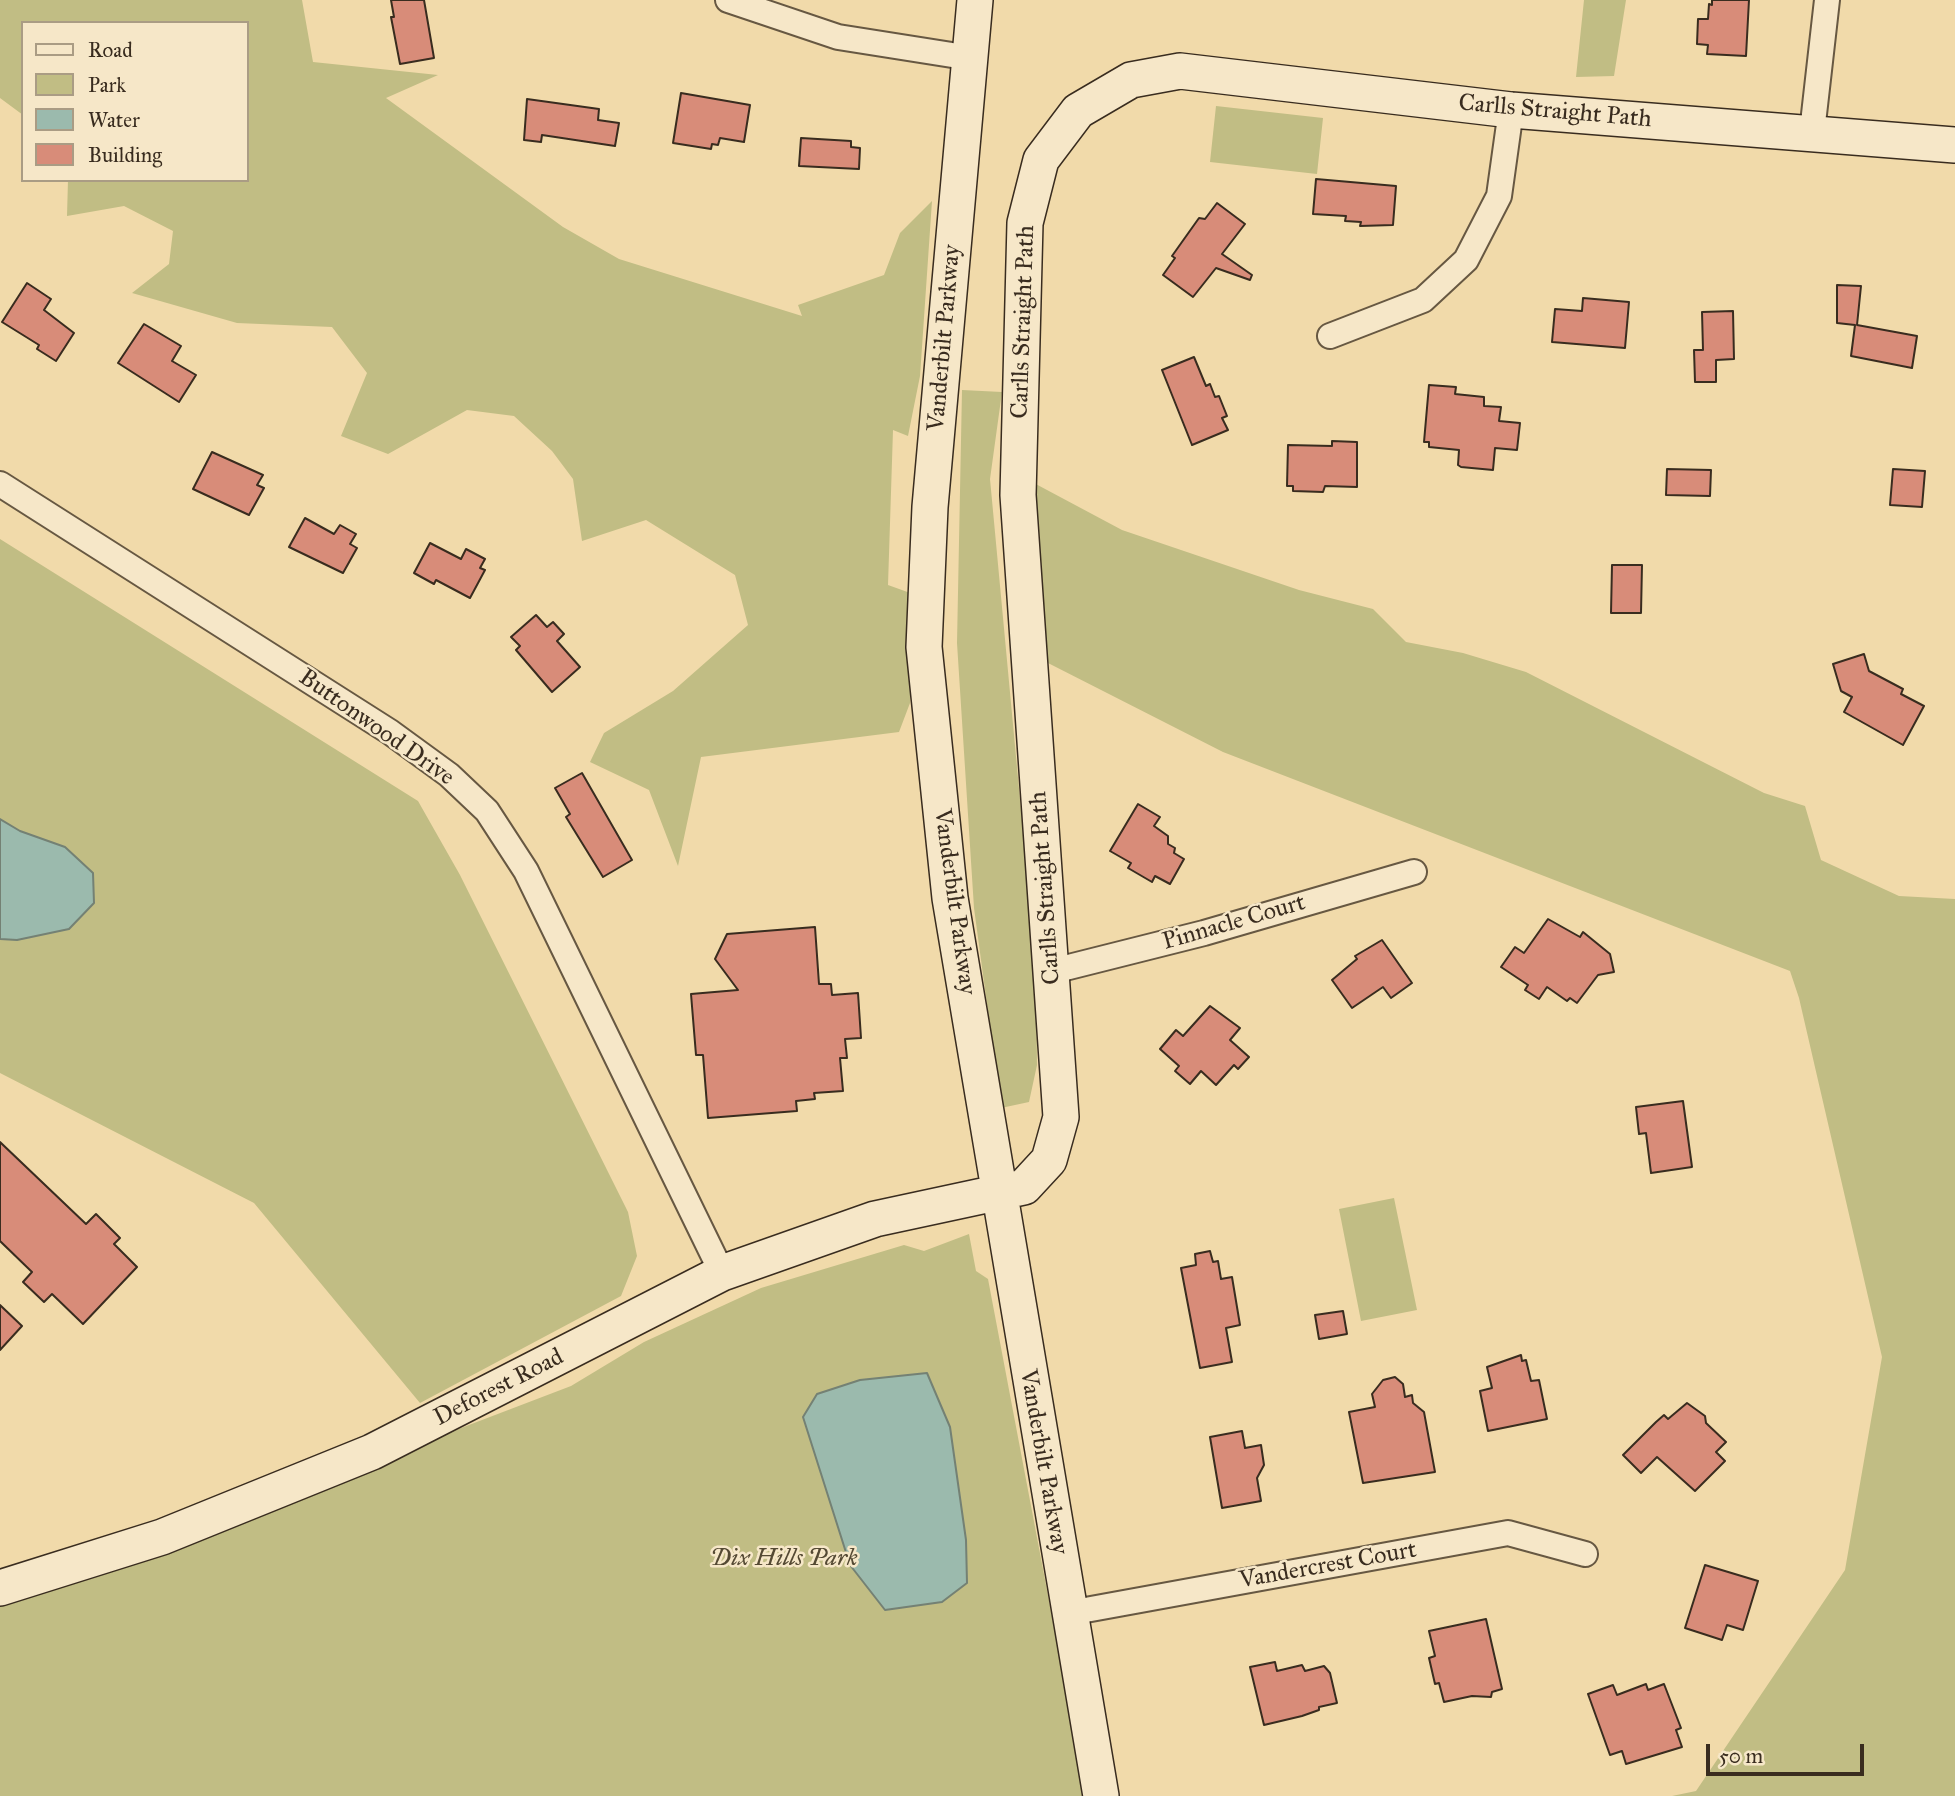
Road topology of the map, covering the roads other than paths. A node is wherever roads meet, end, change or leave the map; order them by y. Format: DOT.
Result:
graph roads {
  1 [pos="728,0"];
  2 [pos="975,0"];
  3 [pos="1827,0"];
  4 [pos="971,58"];
  5 [pos="1511,110"];
  6 [pos="1812,132"];
  7 [pos="1955,145"];
  8 [pos="1330,336"];
  9 [pos="0,484"];
  10 [pos="1415,872"];
  11 [pos="1053,971"];
  12 [pos="998,1191"];
  13 [pos="722,1273"];
  14 [pos="1585,1554"];
  15 [pos="0,1588"];
  16 [pos="1069,1613"];
  17 [pos="1101,1796"];
  1 -- 4 [label="street"];
  2 -- 4 [label="street, Vanderbilt Parkway"];
  3 -- 6 [label="street"];
  4 -- 12 [label="street, Vanderbilt Parkway"];
  5 -- 6 [label="street, Carlls Straight Path"];
  5 -- 8 [label="street"];
  5 -- 11 [label="street, Carlls Straight Path"];
  6 -- 7 [label="street, Carlls Straight Path"];
  9 -- 13 [label="street, Buttonwood Drive"];
  10 -- 11 [label="street, Pinnacle Court"];
  11 -- 12 [label="street, Carlls Straight Path"];
  12 -- 13 [label="street, Deforest Road"];
  12 -- 16 [label="street, Vanderbilt Parkway"];
  13 -- 15 [label="street, Deforest Road"];
  14 -- 16 [label="street, Vandercrest Court"];
  16 -- 17 [label="street, Vanderbilt Parkway"];
}
